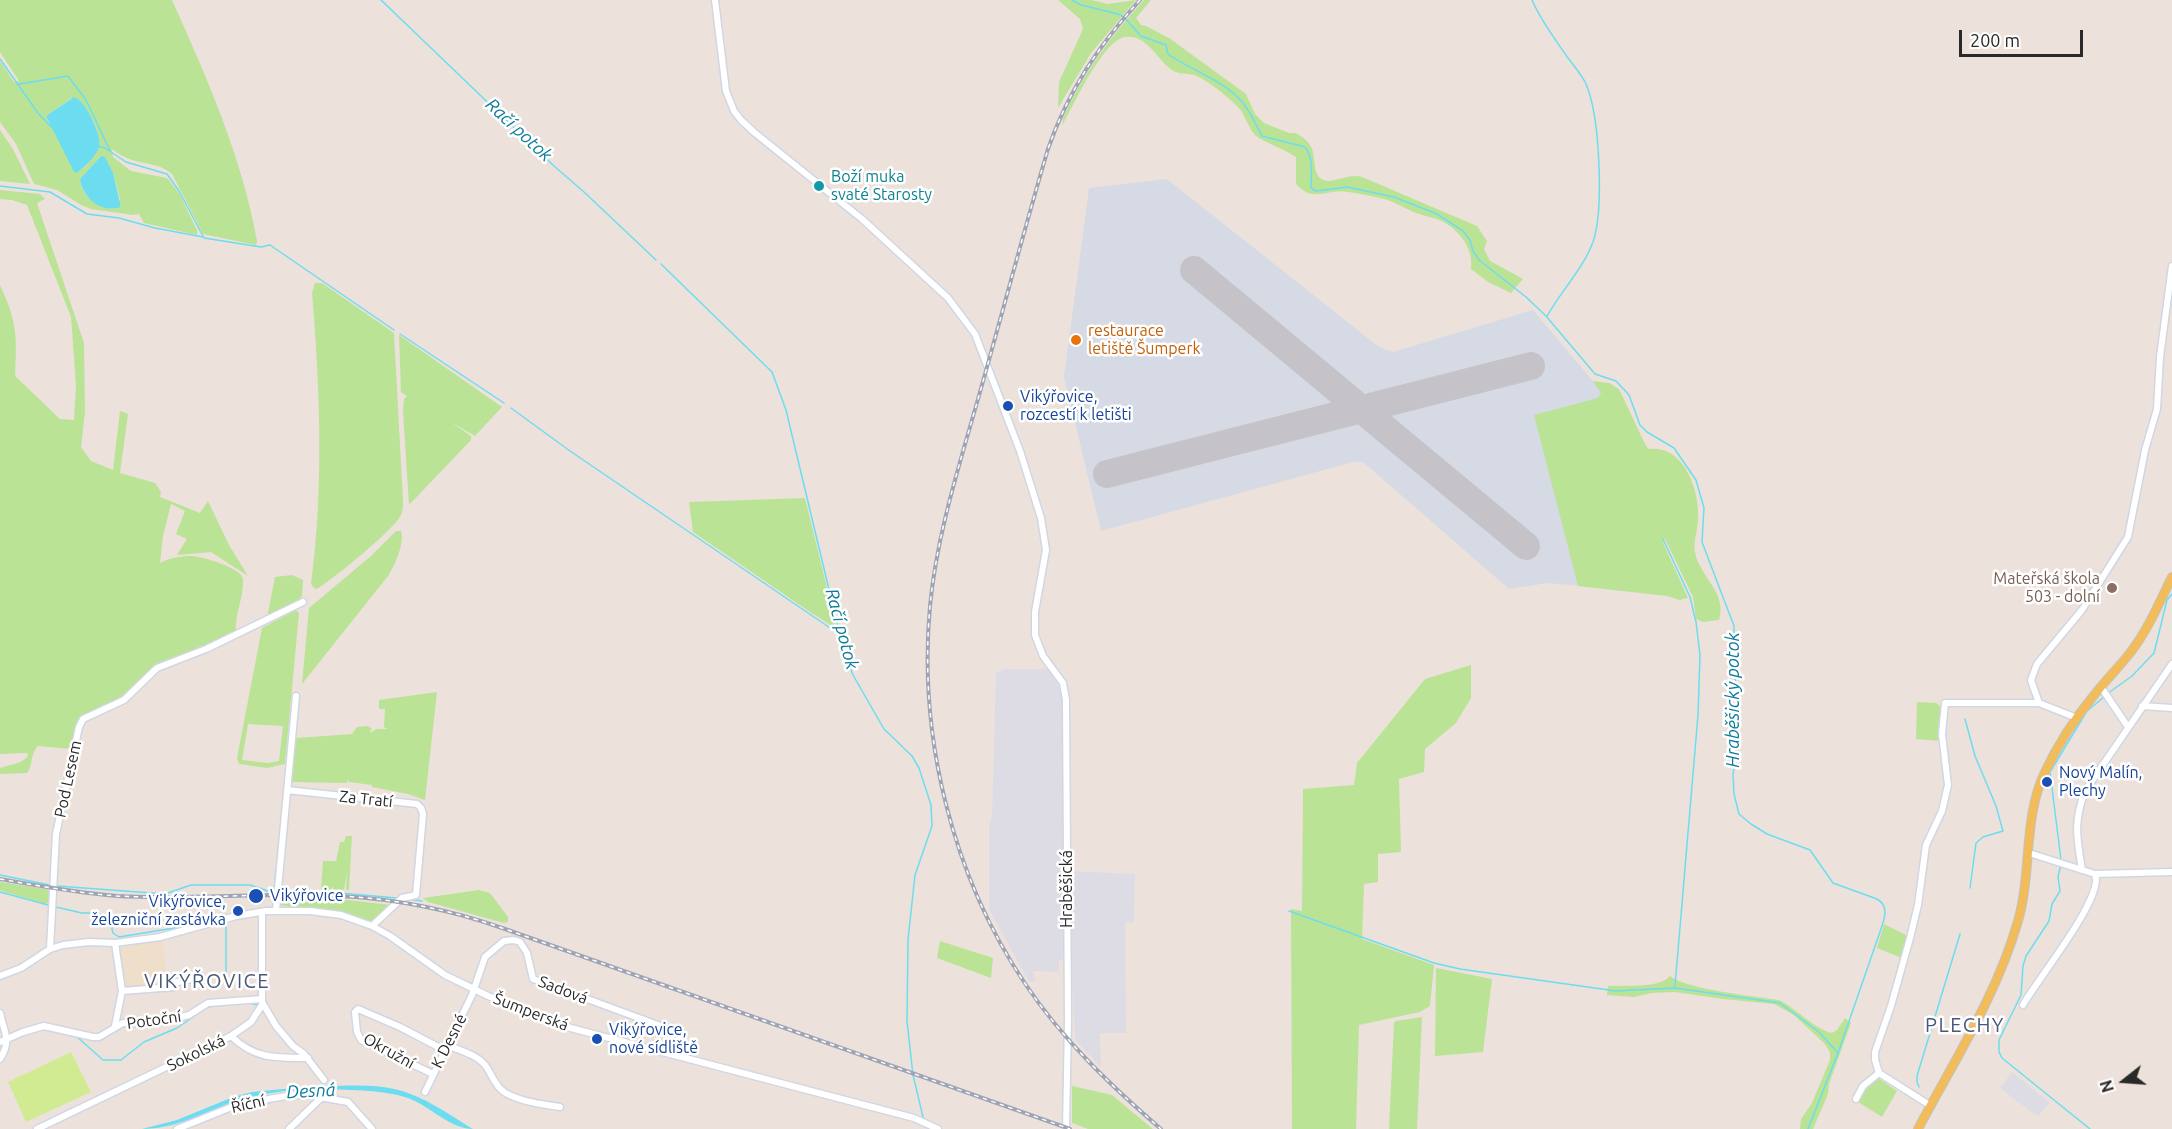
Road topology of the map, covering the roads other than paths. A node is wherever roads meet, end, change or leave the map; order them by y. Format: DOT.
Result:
graph roads {
  1 [pos="715,0"];
  2 [pos="2172,266"];
  3 [pos="2172,577"];
  4 [pos="303,602"];
  5 [pos="2172,664"];
  6 [pos="2105,692"];
  7 [pos="296,696"];
  8 [pos="2039,703"];
  9 [pos="2142,706"];
  10 [pos="2172,708"];
  11 [pos="2077,718"];
  12 [pos="2128,727"];
  13 [pos="287,790"];
  14 [pos="2029,853"];
  15 [pos="2082,870"];
  16 [pos="2172,872"];
  17 [pos="2095,874"];
  18 [pos="276,910"];
  19 [pos="262,912"];
  20 [pos="372,926"];
  21 [pos="115,943"];
  22 [pos="51,949"];
  23 [pos="0,976"];
  24 [pos="192,978"];
  25 [pos="474,990"];
  26 [pos="122,991"];
  27 [pos="261,1004"];
  28 [pos="2023,1005"];
  29 [pos="0,1013"];
  30 [pos="115,1026"];
  31 [pos="231,1036"];
  32 [pos="5,1041"];
  33 [pos="446,1047"];
  34 [pos="306,1056"];
  35 [pos="679,1056"];
  36 [pos="0,1059"];
  37 [pos="1879,1073"];
  38 [pos="432,1074"];
  39 [pos="324,1080"];
  40 [pos="425,1092"];
  41 [pos="323,1096"];
  42 [pos="1856,1099"];
  43 [pos="1931,1106"];
  44 [pos="560,1107"];
  45 [pos="37,1129"];
  46 [pos="177,1129"];
  47 [pos="289,1129"];
  48 [pos="372,1129"];
  49 [pos="938,1129"];
  50 [pos="1066,1129"];
  51 [pos="1918,1129"];
  1 -- 50 [label="street, Hraběšická"];
  2 -- 8 [label="street"];
  3 -- 6 [label="main road"];
  4 -- 22 [label="street, Pod Lesem"];
  5 -- 9 [label="street"];
  6 -- 11 [label="main road"];
  6 -- 12 [label="street"];
  7 -- 13 [label="street"];
  8 -- 11 [label="street"];
  8 -- 37 [label="street"];
  9 -- 10 [label="street"];
  9 -- 12 [label="street"];
  11 -- 14 [label="main road"];
  12 -- 15 [label="street"];
  13 -- 18 [label="street"];
  13 -- 20 [label="street, Za Tratí"];
  14 -- 15 [label="street"];
  14 -- 43 [label="main road"];
  15 -- 17 [label="street"];
  16 -- 17 [label="street"];
  17 -- 28 [label="street"];
  18 -- 19 [label="street, Šumperská"];
  18 -- 20 [label="street, Šumperská"];
  19 -- 21 [label="street, Šumperská"];
  19 -- 27 [label="street"];
  20 -- 25 [label="street, Šumperská"];
  21 -- 22 [label="street, Šumperská"];
  21 -- 26 [label="street, Potoční"];
  22 -- 23 [label="street"];
  24 -- 26 [label="street"];
  25 -- 33 [label="street, K Desné"];
  25 -- 35 [label="street, Šumperská"];
  25 -- 35 [label="street, Sadová"];
  26 -- 30 [label="street, Potoční"];
  27 -- 30 [label="street, Potoční"];
  27 -- 31 [label="street, Sokolská"];
  27 -- 34 [label="street"];
  29 -- 32 [label="street"];
  30 -- 32 [label="street, Potoční"];
  31 -- 34 [label="street"];
  31 -- 45 [label="street, Sokolská"];
  32 -- 36 [label="street"];
  33 -- 38 [label="street, K Desné"];
  33 -- 38 [label="street, Okružní"];
  33 -- 44 [label="street"];
  34 -- 39 [label="street"];
  35 -- 49 [label="street, Šumperská"];
  37 -- 42 [label="street"];
  37 -- 43 [label="street"];
  38 -- 40 [label="street, K Desné"];
  41 -- 46 [label="street, Říční"];
  41 -- 47 [label="street"];
  41 -- 48 [label="street, Říční"];
  43 -- 51 [label="main road"];
}
